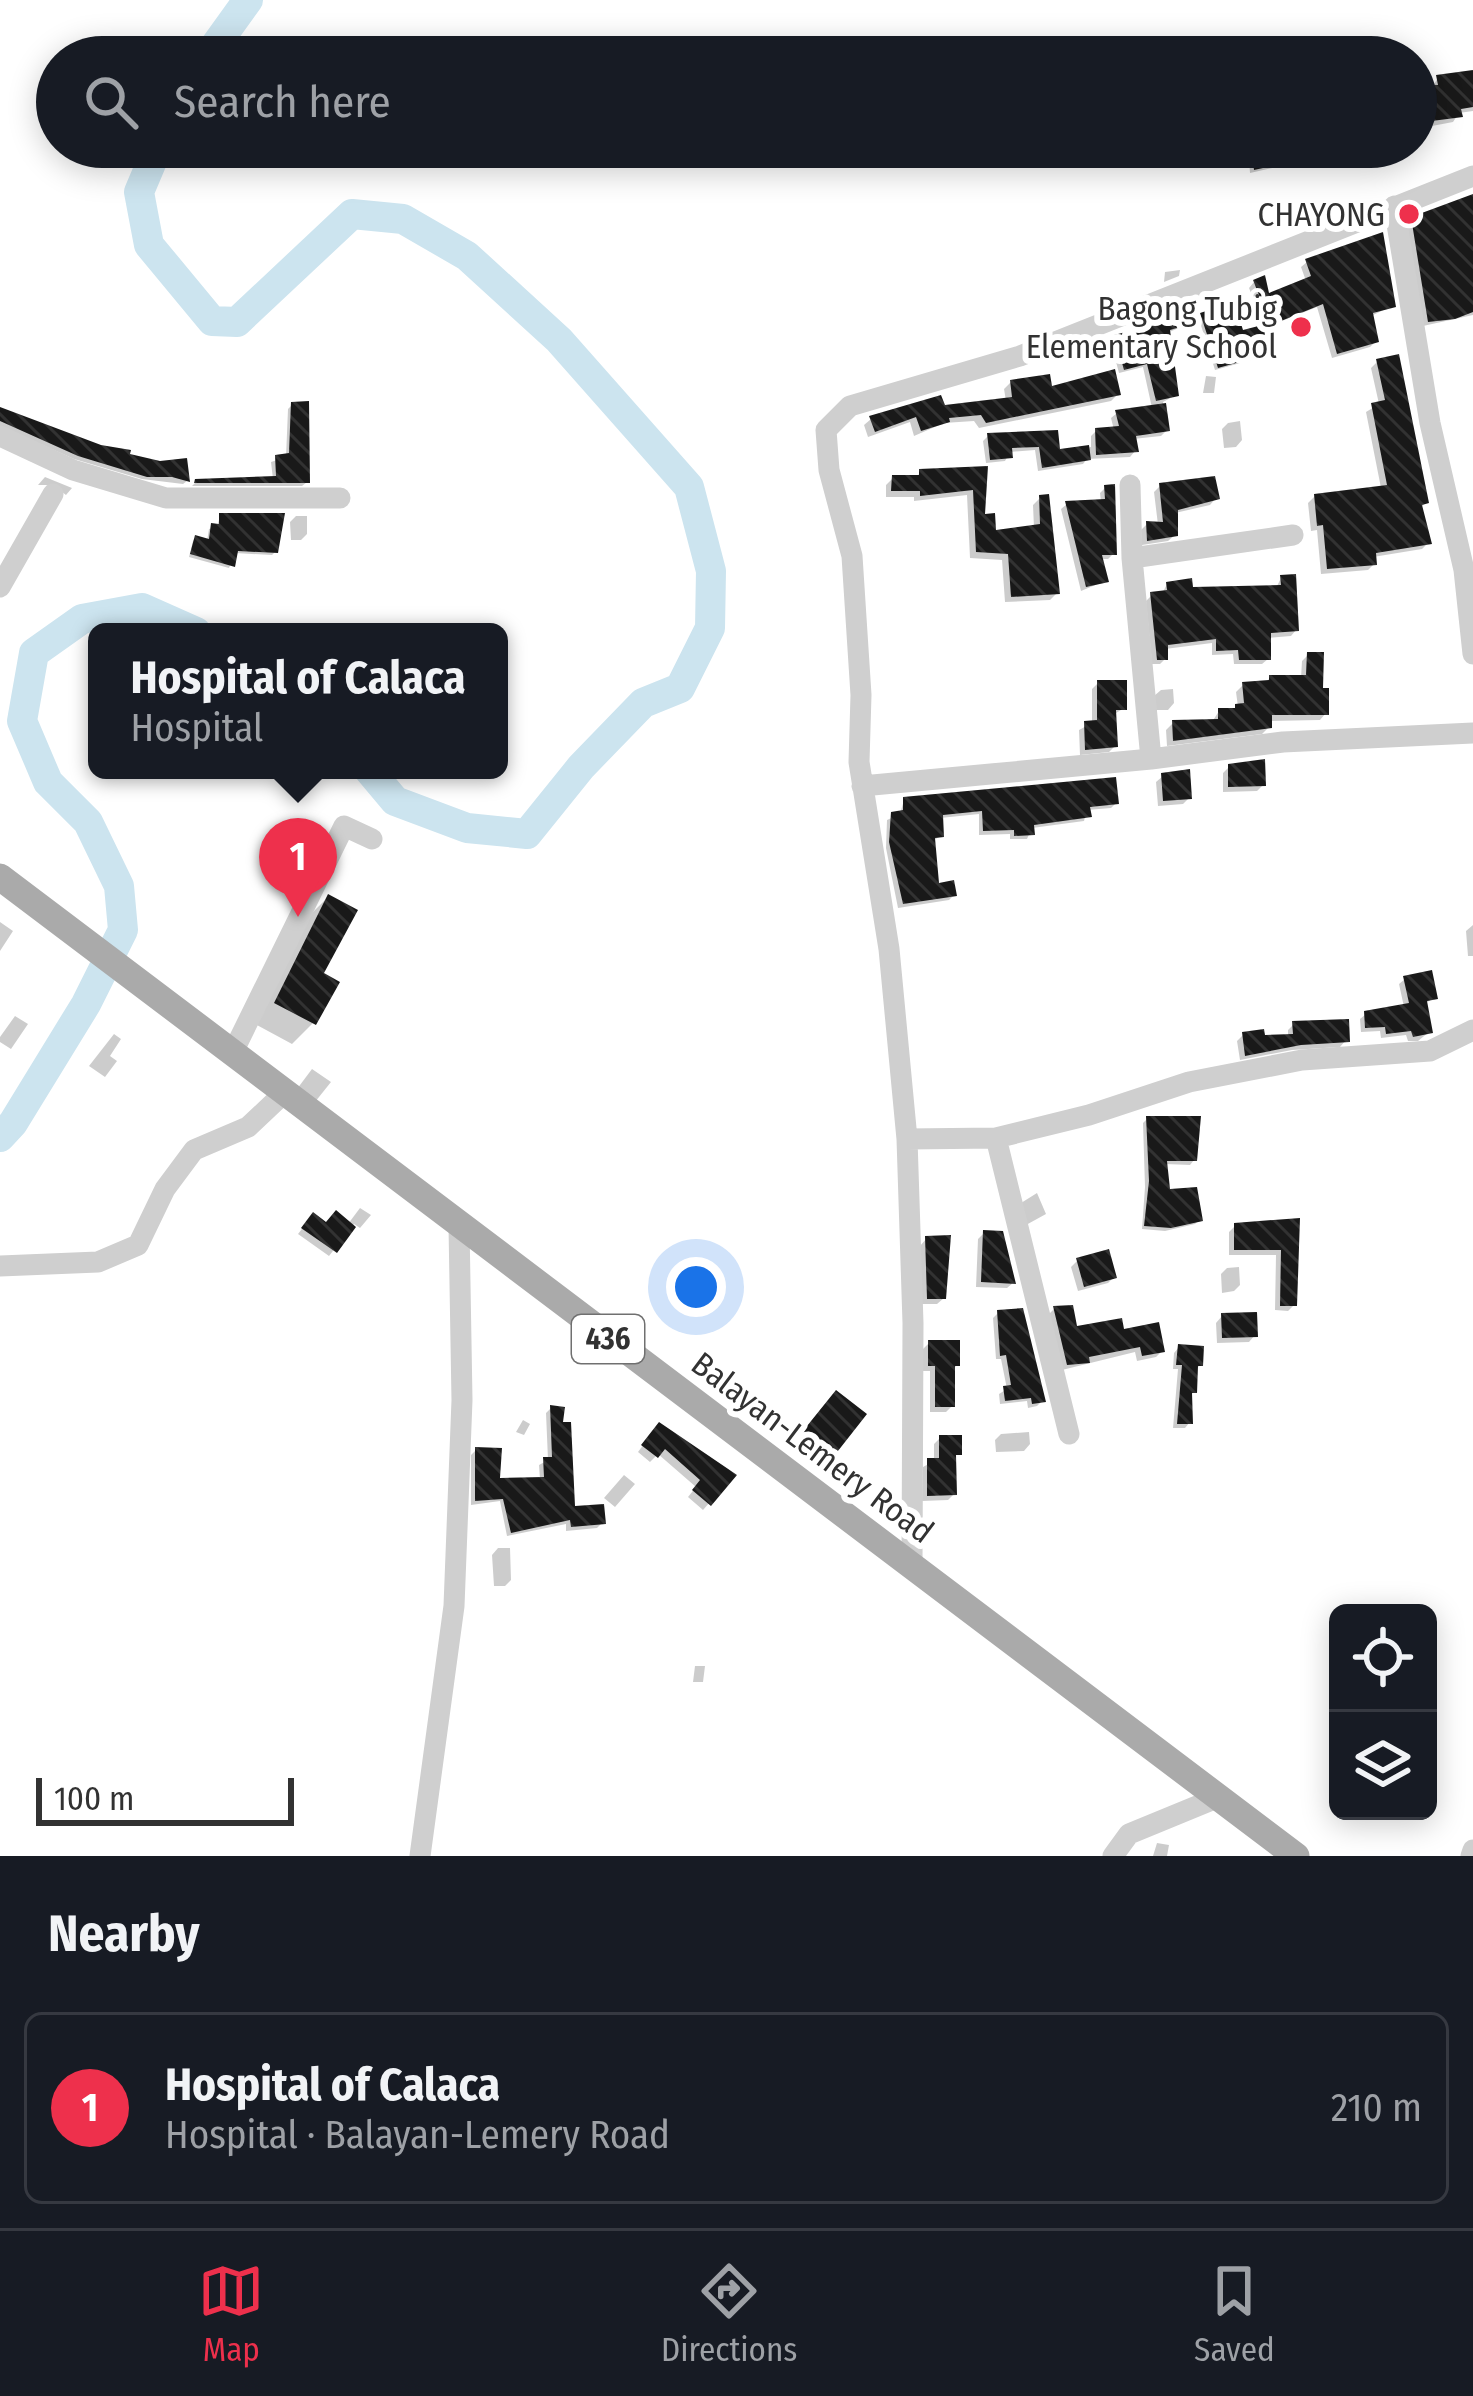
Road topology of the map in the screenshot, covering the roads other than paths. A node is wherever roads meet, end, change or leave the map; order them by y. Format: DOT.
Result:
graph roads {
  1 [pos="1473,176"];
  2 [pos="1394,206"];
  3 [pos="0,436"];
  4 [pos="1130,484"];
  5 [pos="52,494"];
  6 [pos="340,499"];
  7 [pos="1293,535"];
  8 [pos="1132,558"];
  9 [pos="0,587"];
  10 [pos="1473,654"];
  11 [pos="1473,733"];
  12 [pos="1151,759"];
  13 [pos="862,786"];
  14 [pos="371,839"];
  15 [pos="0,877"];
  16 [pos="1473,1030"];
  17 [pos="232,1054"];
  18 [pos="284,1093"];
  19 [pos="996,1138"];
  20 [pos="907,1139"];
  21 [pos="459,1226"];
  22 [pos="0,1265"];
  23 [pos="1069,1434"];
  24 [pos="912,1567"];
  25 [pos="1219,1797"];
  26 [pos="420,1856"];
  27 [pos="1113,1856"];
  28 [pos="1296,1856"];
  1 -- 2 [label="street"];
  2 -- 10 [label="street"];
  2 -- 13 [label="street"];
  3 -- 6 [label="street"];
  4 -- 8 [label="street"];
  5 -- 9 [label="street"];
  7 -- 8 [label="street"];
  8 -- 12 [label="street"];
  11 -- 12 [label="street"];
  12 -- 13 [label="street"];
  13 -- 20 [label="street"];
  14 -- 17 [label="street"];
  15 -- 17 [label="main road, Balayan-Lemery Road / 436"];
  16 -- 19 [label="street"];
  17 -- 18 [label="main road, Balayan-Lemery Road / 436"];
  18 -- 21 [label="main road, Balayan-Lemery Road / 436"];
  18 -- 22 [label="street"];
  19 -- 20 [label="street"];
  19 -- 23 [label="street"];
  20 -- 24 [label="street"];
  21 -- 24 [label="main road, Balayan-Lemery Road / 436"];
  21 -- 26 [label="street"];
  24 -- 25 [label="main road, Balayan-Lemery Road / 436"];
  25 -- 27 [label="street"];
  25 -- 28 [label="main road, Balayan-Lemery Road / 436"];
}
